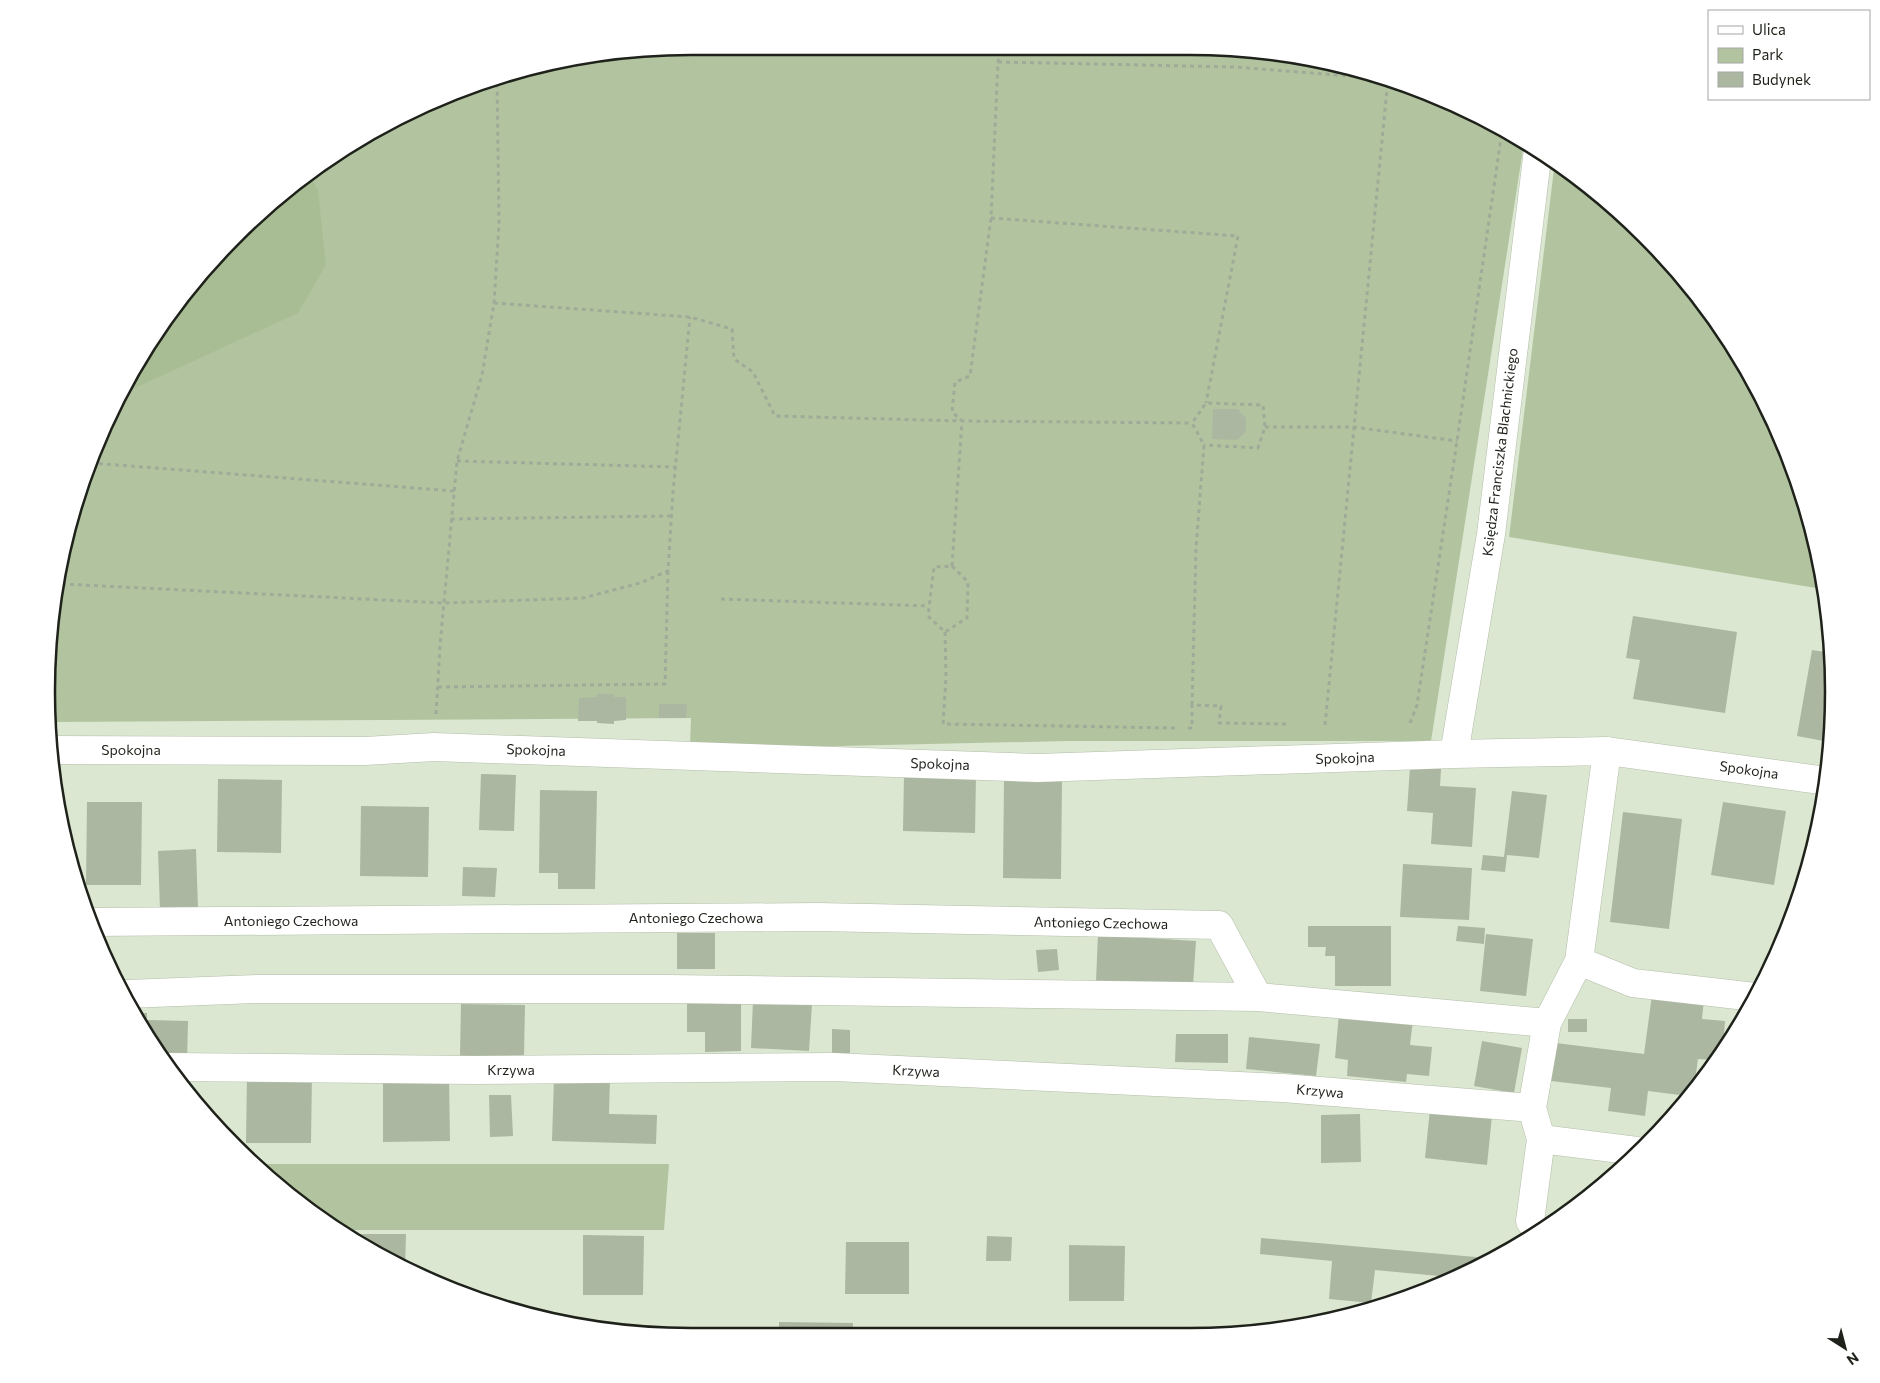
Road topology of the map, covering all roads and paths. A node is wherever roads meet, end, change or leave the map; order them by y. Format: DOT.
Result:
graph roads {
  1 [pos="1000,55"];
  2 [pos="998,62"];
  3 [pos="1349,76"];
  4 [pos="497,86"];
  5 [pos="1387,87"];
  6 [pos="1501,137"];
  7 [pos="1537,159"];
  8 [pos="991,218"];
  9 [pos="494,303"];
  10 [pos="690,317"];
  11 [pos="1206,403"];
  12 [pos="962,421"];
  13 [pos="1192,423"];
  14 [pos="1266,427"];
  15 [pos="1353,427"];
  16 [pos="1457,441"];
  17 [pos="1204,445"];
  18 [pos="457,461"];
  19 [pos="97,463"];
  20 [pos="676,467"];
  21 [pos="454,491"];
  22 [pos="672,516"];
  23 [pos="451,519"];
  24 [pos="952,566"];
  25 [pos="668,571"];
  26 [pos="64,584"];
  27 [pos="721,599"];
  28 [pos="444,603"];
  29 [pos="929,606"];
  30 [pos="945,632"];
  31 [pos="438,687"];
  32 [pos="1192,705"];
  33 [pos="1286,724"];
  34 [pos="1334,725"];
  35 [pos="1409,728"];
  36 [pos="434,747"];
  37 [pos="58,750"];
  38 [pos="1607,751"];
  39 [pos="1454,754"];
  40 [pos="1819,780"];
  41 [pos="98,922"];
  42 [pos="1579,960"];
  43 [pos="132,994"];
  44 [pos="1747,996"];
  45 [pos="1258,997"];
  46 [pos="1547,1023"];
  47 [pos="178,1066"];
  48 [pos="1532,1108"];
  49 [pos="1541,1139"];
  50 [pos="1630,1150"];
  51 [pos="1534,1226"];
  1 -- 2 [label="path"];
  2 -- 3 [label="path"];
  2 -- 8 [label="path"];
  4 -- 9 [label="path"];
  5 -- 15 [label="path"];
  6 -- 16 [label="path"];
  7 -- 39 [label="street, Księdza Franciszka Blachnickiego"];
  8 -- 11 [label="path"];
  8 -- 12 [label="path"];
  9 -- 10 [label="path"];
  9 -- 18 [label="path"];
  10 -- 12 [label="path"];
  10 -- 20 [label="path"];
  11 -- 13 [label="path"];
  11 -- 14 [label="path"];
  12 -- 13 [label="path"];
  12 -- 24 [label="path"];
  13 -- 17 [label="path"];
  14 -- 15 [label="path"];
  14 -- 17 [label="path"];
  15 -- 16 [label="path"];
  15 -- 34 [label="path"];
  16 -- 35 [label="path"];
  17 -- 32 [label="path"];
  18 -- 20 [label="path"];
  18 -- 21 [label="path"];
  19 -- 21 [label="path"];
  20 -- 22 [label="path"];
  21 -- 23 [label="path"];
  22 -- 23 [label="path"];
  22 -- 25 [label="path"];
  23 -- 28 [label="path"];
  24 -- 29 [label="path"];
  24 -- 30 [label="path"];
  25 -- 28 [label="path"];
  25 -- 31 [label="path"];
  26 -- 28 [label="path"];
  27 -- 29 [label="path"];
  28 -- 31 [label="path"];
  29 -- 30 [label="path"];
  30 -- 32 [label="path"];
  31 -- 36 [label="path"];
  32 -- 33 [label="path"];
  36 -- 37 [label="street, Spokojna"];
  36 -- 39 [label="street, Spokojna"];
  38 -- 39 [label="street, Spokojna"];
  38 -- 40 [label="street, Spokojna"];
  38 -- 42 [label="street"];
  41 -- 45 [label="street, Antoniego Czechowa"];
  42 -- 44 [label="street"];
  42 -- 46 [label="street"];
  43 -- 45 [label="street"];
  45 -- 46 [label="street"];
  46 -- 48 [label="street"];
  47 -- 48 [label="street, Krzywa"];
  48 -- 49 [label="street"];
  49 -- 50 [label="street"];
  49 -- 51 [label="street"];
}
